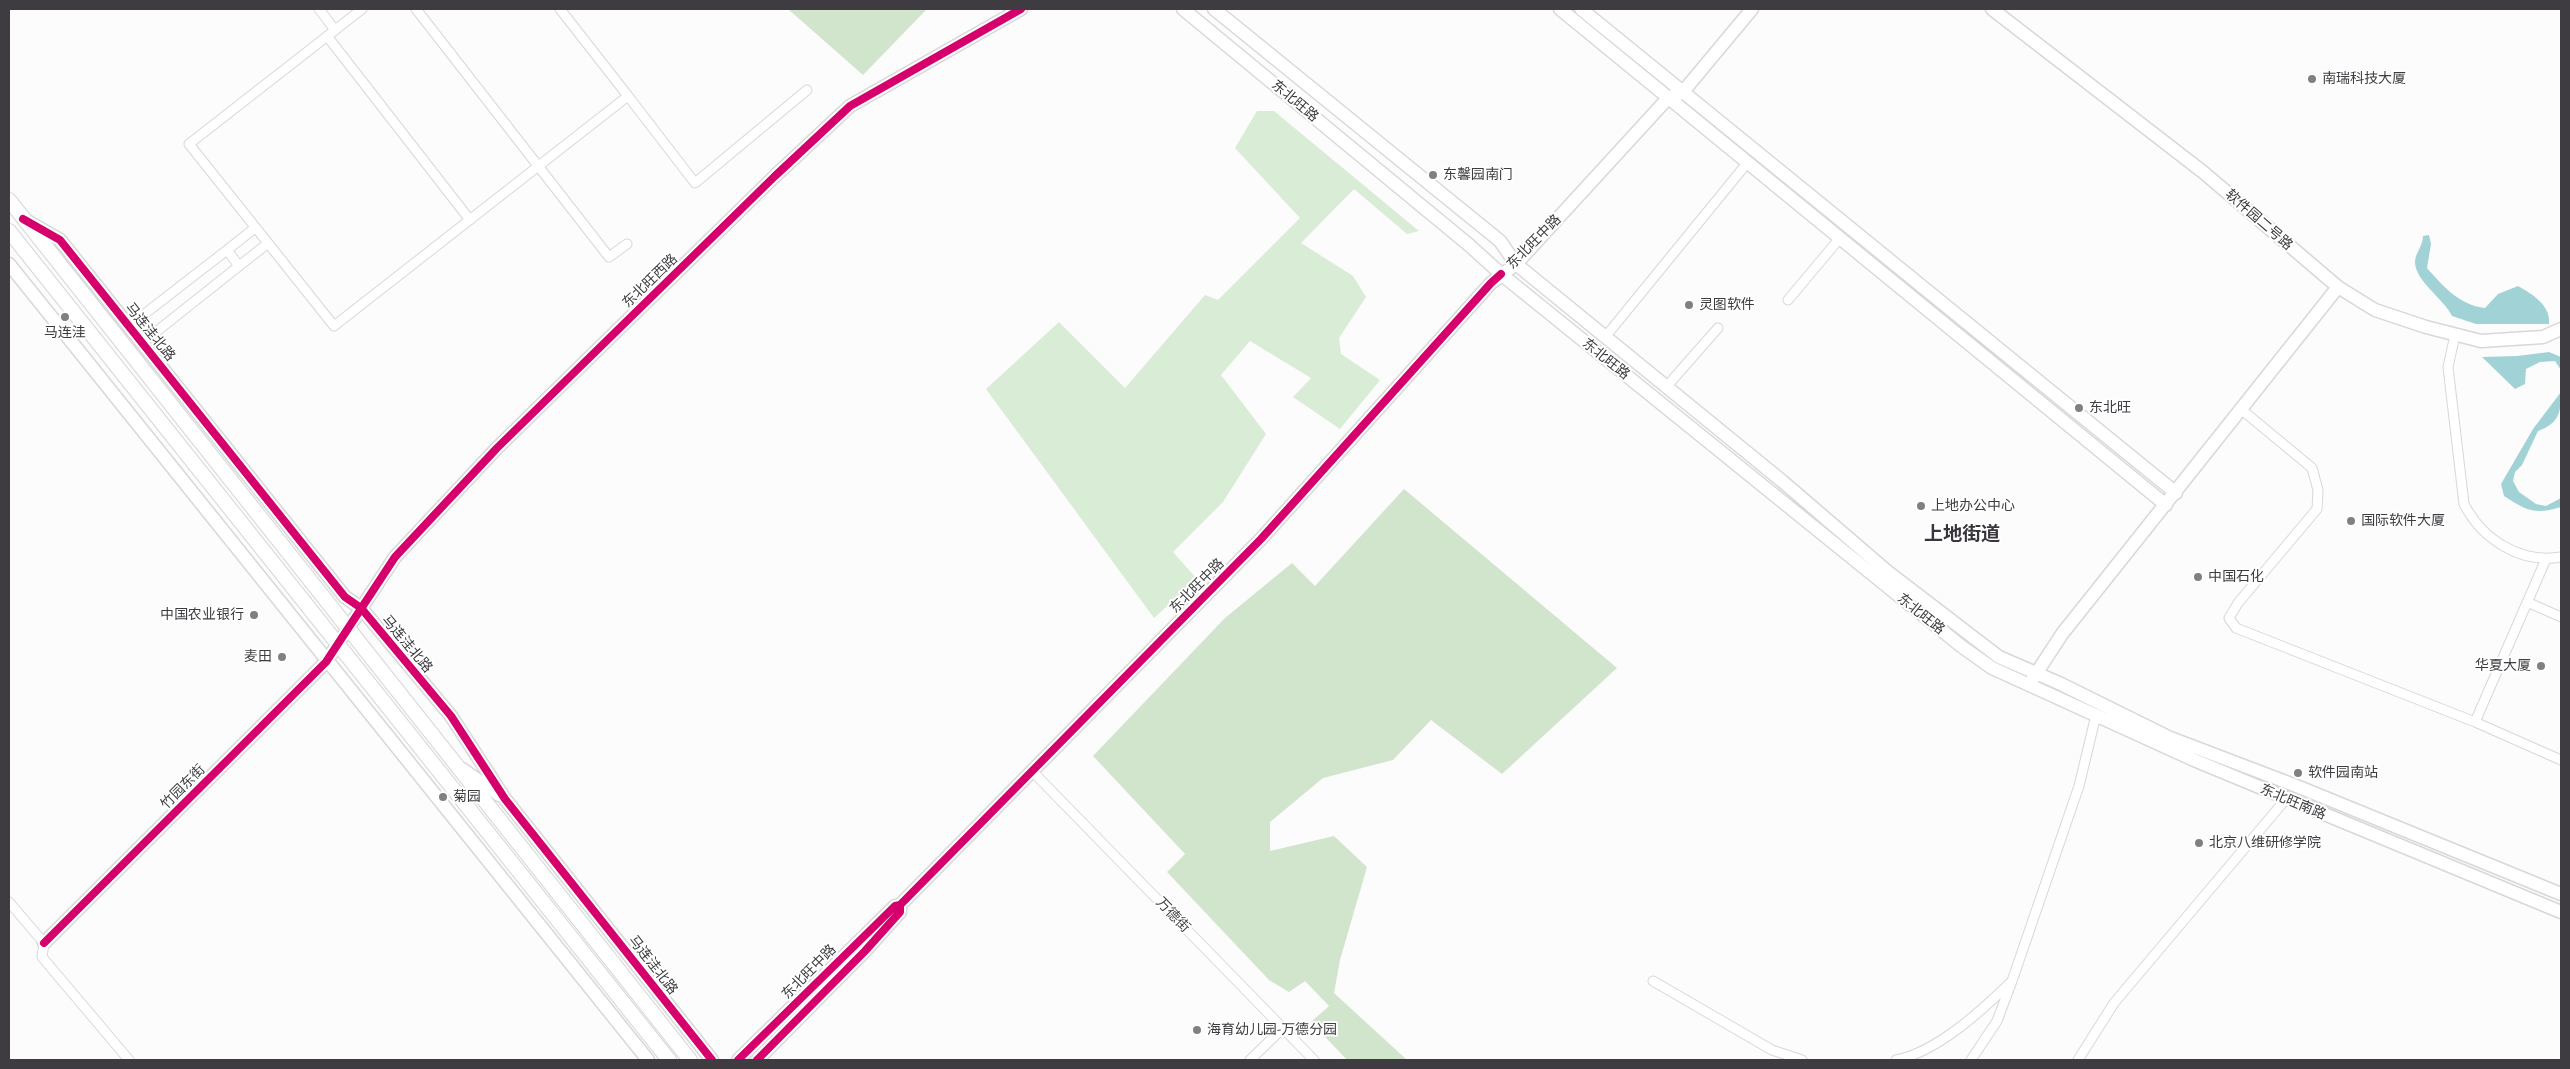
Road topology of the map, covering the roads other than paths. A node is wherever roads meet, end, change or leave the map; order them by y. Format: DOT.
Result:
graph roads {
  1 [pos="319,9"];
  2 [pos="362,9"];
  3 [pos="416,9"];
  4 [pos="560,9"];
  5 [pos="1021,9"];
  6 [pos="1183,9"];
  7 [pos="1214,9"];
  8 [pos="1560,9"];
  9 [pos="1581,9"];
  10 [pos="1752,9"];
  11 [pos="1992,9"];
  12 [pos="335,30"];
  13 [pos="327,36"];
  14 [pos="807,90"];
  15 [pos="1682,93"];
  16 [pos="628,96"];
  17 [pos="1669,98"];
  18 [pos="1748,162"];
  19 [pos="538,166"];
  20 [pos="9,200"];
  21 [pos="23,219"];
  22 [pos="470,220"];
  23 [pos="255,228"];
  24 [pos="9,232"];
  25 [pos="1840,238"];
  26 [pos="267,244"];
  27 [pos="627,244"];
  28 [pos="227,250"];
  29 [pos="9,264"];
  30 [pos="1516,264"];
  31 [pos="240,266"];
  32 [pos="1501,274"];
  33 [pos="2338,288"];
  34 [pos="1788,300"];
  35 [pos="129,326"];
  36 [pos="1718,328"];
  37 [pos="2561,329"];
  38 [pos="2455,335"];
  39 [pos="1606,336"];
  40 [pos="142,343"];
  41 [pos="1667,386"];
  42 [pos="2242,410"];
  43 [pos="2176,493"];
  44 [pos="2166,505"];
  45 [pos="284,521"];
  46 [pos="2561,556"];
  47 [pos="2546,559"];
  48 [pos="302,571"];
  49 [pos="2527,602"];
  50 [pos="361,608"];
  51 [pos="2561,617"];
  52 [pos="348,630"];
  53 [pos="338,646"];
  54 [pos="326,662"];
  55 [pos="2037,673"];
  56 [pos="2028,685"];
  57 [pos="2096,715"];
  58 [pos="2475,722"];
  59 [pos="2561,760"];
  60 [pos="456,764"];
  61 [pos="1032,771"];
  62 [pos="505,799"];
  63 [pos="2286,799"];
  64 [pos="2561,894"];
  65 [pos="9,902"];
  66 [pos="900,904"];
  67 [pos="2561,912"];
  68 [pos="44,943"];
  69 [pos="1653,981"];
  70 [pos="2012,981"];
  71 [pos="1283,1028"];
  72 [pos="129,1060"];
  73 [pos="648,1060"];
  74 [pos="669,1060"];
  75 [pos="690,1060"];
  76 [pos="712,1060"];
  77 [pos="738,1060"];
  78 [pos="757,1060"];
  79 [pos="1250,1060"];
  80 [pos="1314,1060"];
  81 [pos="1802,1060"];
  82 [pos="1896,1060"];
  83 [pos="1971,1060"];
  84 [pos="2078,1060"];
  1 -- 12 [label="street"];
  2 -- 12 [label="street"];
  3 -- 19 [label="street"];
  4 -- 16 [label="street"];
  5 -- 50 [label="street, 东北旺西路"];
  6 -- 32 [label="street, 东北旺路"];
  7 -- 30 [label="street, 东北旺路"];
  8 -- 17 [label="street"];
  9 -- 15 [label="street"];
  10 -- 15 [label="street"];
  11 -- 33 [label="street, 软件园二号路"];
  12 -- 13 [label="street"];
  13 -- 22 [label="street"];
  13 -- 23 [label="street"];
  14 -- 16 [label="street"];
  15 -- 17 [label="street"];
  15 -- 43 [label="street"];
  16 -- 19 [label="street"];
  17 -- 18 [label="street"];
  17 -- 30 [label="street, 东北旺中路"];
  18 -- 25 [label="street"];
  18 -- 39 [label="street"];
  19 -- 22 [label="street"];
  19 -- 27 [label="street"];
  20 -- 21 [label="main road, 马连洼北路"];
  21 -- 35 [label="street, 马连洼北路"];
  21 -- 48 [label="main road, 马连洼北路"];
  22 -- 26 [label="street"];
  23 -- 26 [label="street"];
  23 -- 28 [label="street"];
  24 -- 53 [label="main road"];
  25 -- 34 [label="street"];
  25 -- 44 [label="street"];
  26 -- 31 [label="street"];
  28 -- 31 [label="street"];
  28 -- 35 [label="street"];
  29 -- 54 [label="street"];
  30 -- 32 [label="street, 东北旺中路"];
  30 -- 39 [label="street, 东北旺路"];
  31 -- 40 [label="street"];
  32 -- 56 [label="street, 东北旺路"];
  32 -- 61 [label="street, 东北旺中路"];
  33 -- 38 [label="street, 软件园二号路"];
  33 -- 42 [label="street"];
  35 -- 40 [label="street, 马连洼北路"];
  36 -- 41 [label="street"];
  37 -- 38 [label="street, 软件园二号路"];
  38 -- 47 [label="street"];
  39 -- 41 [label="street, 东北旺路"];
  40 -- 45 [label="street, 马连洼北路"];
  41 -- 55 [label="street, 东北旺路"];
  42 -- 43 [label="street"];
  42 -- 58 [label="street"];
  43 -- 44 [label="street"];
  44 -- 55 [label="street"];
  45 -- 48 [label="street"];
  45 -- 50 [label="street, 马连洼北路"];
  46 -- 47 [label="street"];
  47 -- 49 [label="street"];
  48 -- 52 [label="main road, 马连洼北路"];
  49 -- 51 [label="street"];
  49 -- 58 [label="street"];
  50 -- 52 [label="street, 东北旺西路"];
  50 -- 62 [label="street, 马连洼北路"];
  52 -- 53 [label="street, 东北旺西路"];
  52 -- 60 [label="main road, 马连洼北路"];
  53 -- 54 [label="street, 竹园东街"];
  53 -- 74 [label="main road"];
  54 -- 68 [label="street, 竹园东街"];
  54 -- 73 [label="street"];
  55 -- 56 [label="street"];
  55 -- 64 [label="street, 东北旺南路"];
  56 -- 57 [label="street, 东北旺南路"];
  57 -- 63 [label="street, 东北旺南路"];
  57 -- 70 [label="street"];
  58 -- 59 [label="street"];
  60 -- 62 [label="street"];
  60 -- 75 [label="main road, 马连洼北路"];
  61 -- 66 [label="street, 东北旺中路"];
  61 -- 71 [label="street, 万德街"];
  62 -- 76 [label="street, 马连洼北路"];
  63 -- 67 [label="street, 东北旺南路"];
  63 -- 84 [label="street"];
  65 -- 68 [label="street"];
  66 -- 77 [label="street, 东北旺中路"];
  66 -- 78 [label="street, 东北旺中路"];
  68 -- 72 [label="street"];
  69 -- 81 [label="street"];
  70 -- 82 [label="street"];
  70 -- 83 [label="street"];
  71 -- 79 [label="street"];
  71 -- 80 [label="street, 万德街"];
}
